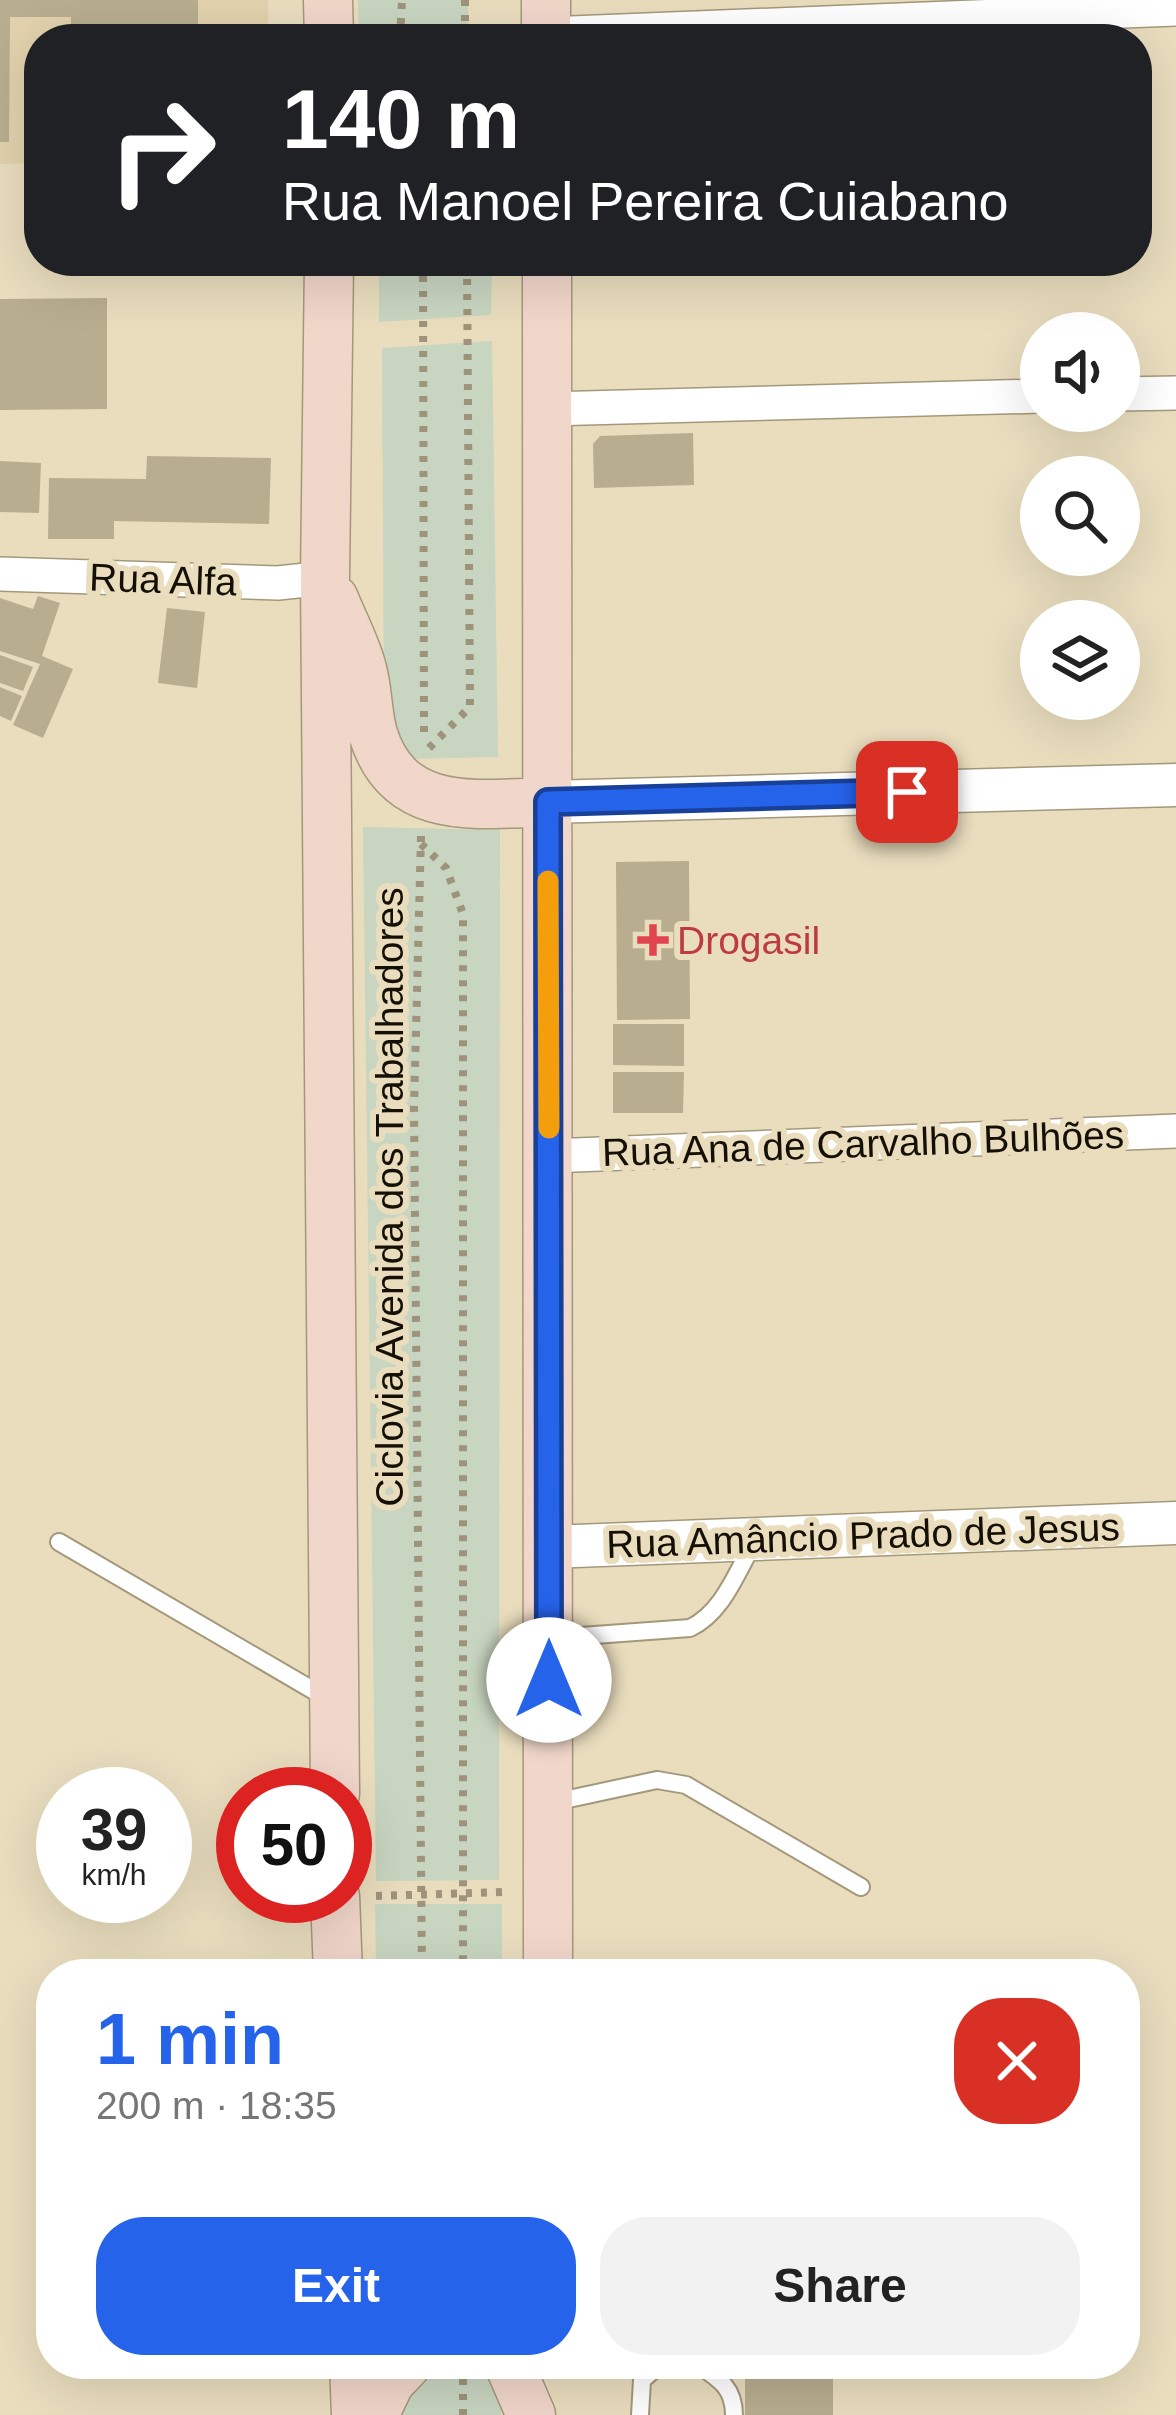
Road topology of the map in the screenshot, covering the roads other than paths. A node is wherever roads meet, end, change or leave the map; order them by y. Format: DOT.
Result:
graph roads {
  1 [pos="1176,9"];
  2 [pos="546,24"];
  3 [pos="328,276"];
  4 [pos="547,276"];
  5 [pos="1176,393"];
  6 [pos="1140,394"];
  7 [pos="1020,397"];
  8 [pos="548,409"];
  9 [pos="0,574"];
  10 [pos="325,578"];
  11 [pos="1176,785"];
  12 [pos="548,802"];
  13 [pos="1176,1131"];
  14 [pos="550,1156"];
  15 [pos="1176,1522"];
  16 [pos="757,1538"];
  17 [pos="59,1542"];
  18 [pos="549,1546"];
  19 [pos="549,1639"];
  20 [pos="334,1702"];
  21 [pos="335,1767"];
  22 [pos="549,1803"];
  23 [pos="861,1887"];
  24 [pos="336,1923"];
  25 [pos="337,1959"];
  26 [pos="548,1959"];
  27 [pos="354,2379"];
  28 [pos="394,2379"];
  29 [pos="515,2379"];
  30 [pos="548,2379"];
  31 [pos="642,2379"];
  32 [pos="720,2379"];
  33 [pos="356,2415"];
  34 [pos="374,2415"];
  35 [pos="531,2415"];
  36 [pos="548,2415"];
  37 [pos="640,2415"];
  38 [pos="734,2415"];
  1 -- 2 [label="street"];
  3 -- 10 [label="main road"];
  4 -- 8 [label="main road"];
  5 -- 6 [label="street"];
  7 -- 8 [label="street"];
  8 -- 12 [label="main road"];
  9 -- 10 [label="street, Rua Alfa"];
  10 -- 12 [label="main road"];
  10 -- 20 [label="main road"];
  11 -- 12 [label="street"];
  12 -- 14 [label="main road"];
  13 -- 14 [label="street, Rua Ana de Carvalho Bulhões"];
  14 -- 18 [label="main road"];
  15 -- 16 [label="street, Rua Amâncio Prado de Jesus"];
  16 -- 18 [label="street, Rua Amâncio Prado de Jesus"];
  16 -- 19 [label="lane"];
  17 -- 20 [label="lane"];
  18 -- 19 [label="main road"];
  19 -- 22 [label="main road"];
  20 -- 21 [label="main road"];
  22 -- 23 [label="lane"];
  22 -- 26 [label="main road"];
  24 -- 25 [label="main road"];
  27 -- 33 [label="main road"];
  28 -- 34 [label="main road"];
  29 -- 35 [label="main road"];
  30 -- 36 [label="main road"];
  31 -- 37 [label="lane"];
  32 -- 38 [label="lane"];
}
